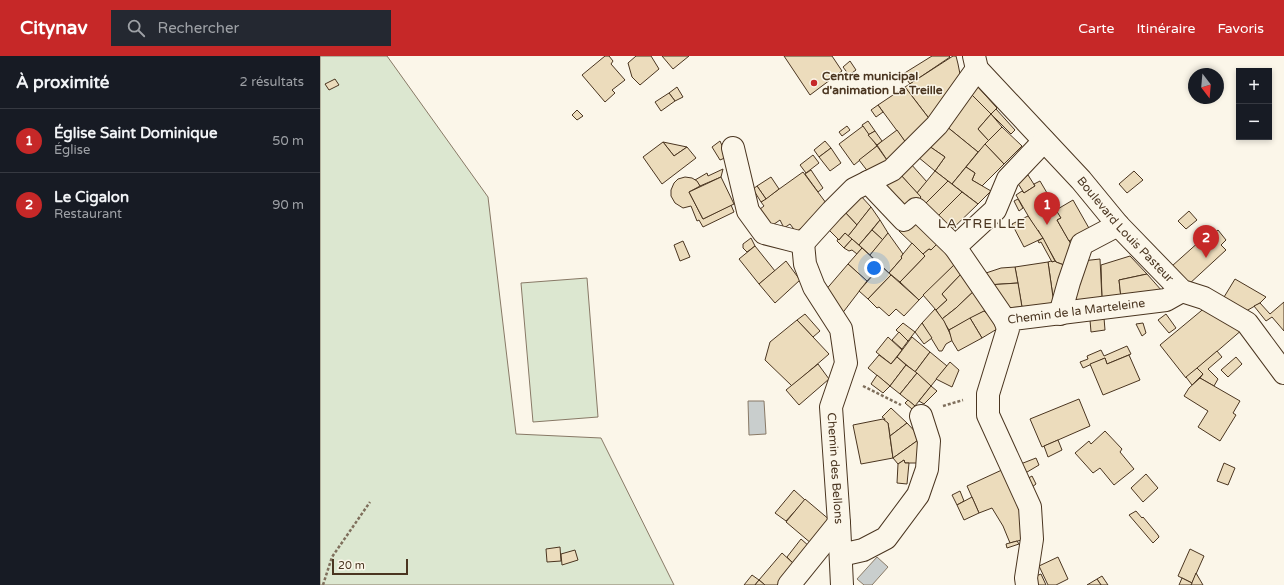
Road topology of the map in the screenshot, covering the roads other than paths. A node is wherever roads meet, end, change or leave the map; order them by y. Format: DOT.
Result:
graph roads {
  1 [pos="975,63"];
  2 [pos="1044,140"];
  3 [pos="733,148"];
  4 [pos="868,182"];
  5 [pos="1118,225"];
  6 [pos="804,243"];
  7 [pos="955,247"];
  8 [pos="1182,291"];
  9 [pos="1060,314"];
  10 [pos="1005,320"];
  11 [pos="1284,373"];
  12 [pos="921,416"];
  13 [pos="839,523"];
  14 [pos="841,555"];
  15 [pos="788,585"];
  16 [pos="842,585"];
  17 [pos="1027,585"];
  1 -- 2 [label="street, Boulevard Louis Pasteur"];
  1 -- 4 [label="street"];
  2 -- 5 [label="street, Boulevard Louis Pasteur"];
  2 -- 7 [label="street"];
  3 -- 6 [label="street"];
  4 -- 6 [label="street"];
  4 -- 7 [label="street"];
  5 -- 8 [label="street, Boulevard Louis Pasteur"];
  5 -- 9 [label="street"];
  6 -- 13 [label="street, Chemin des Bellons"];
  7 -- 10 [label="street"];
  8 -- 9 [label="street, Chemin de la Marteleine"];
  8 -- 11 [label="street, Boulevard Louis Pasteur"];
  9 -- 10 [label="street, Chemin de la Marteleine"];
  10 -- 17 [label="street, Chemin de la Marteleine"];
  12 -- 14 [label="street"];
  13 -- 14 [label="street, Chemin des Bellons"];
  13 -- 15 [label="street"];
  14 -- 16 [label="street, Chemin des Bellons"];
}
